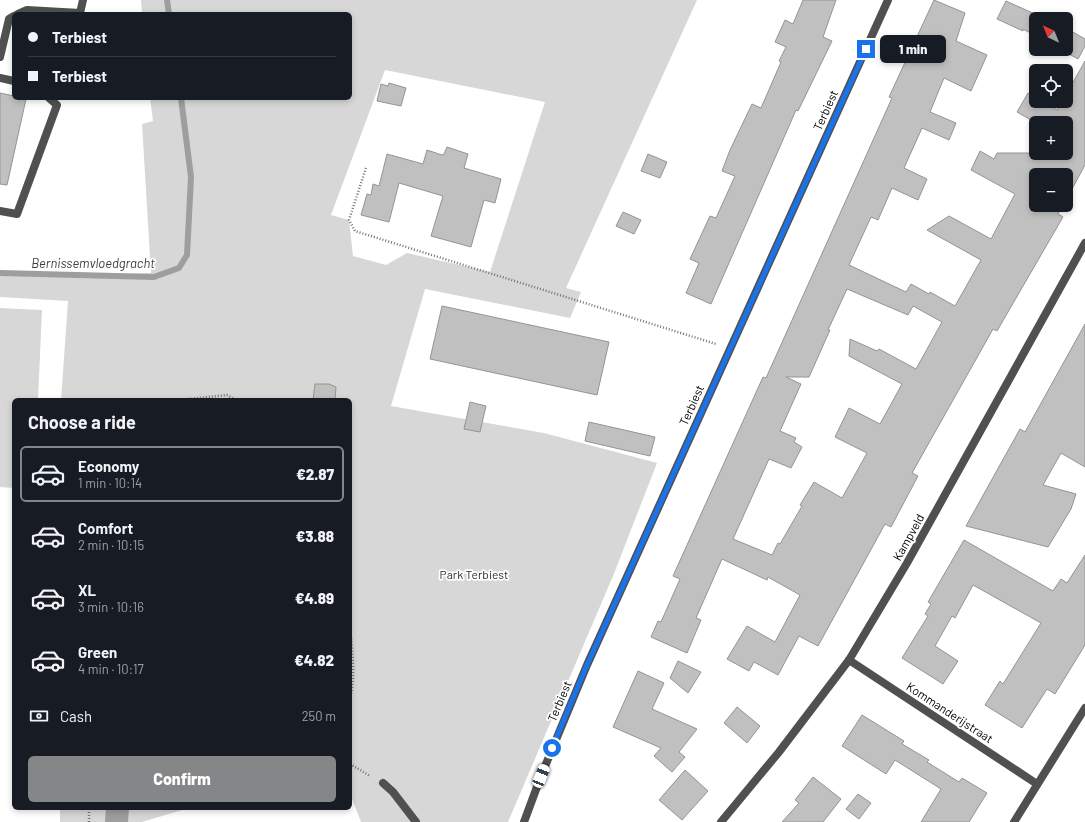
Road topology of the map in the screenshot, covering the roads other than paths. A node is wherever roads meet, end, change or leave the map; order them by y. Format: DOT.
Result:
graph roads {
  1 [pos="83,0"];
  2 [pos="888,0"];
  3 [pos="22,12"];
  4 [pos="62,12"];
  5 [pos="80,12"];
  6 [pos="12,17"];
  7 [pos="0,57"];
  8 [pos="0,78"];
  9 [pos="12,81"];
  10 [pos="51,100"];
  11 [pos="0,211"];
  12 [pos="1085,243"];
  13 [pos="849,660"];
  14 [pos="1085,708"];
  15 [pos="383,783"];
  16 [pos="1037,784"];
  17 [pos="416,822"];
  18 [pos="524,822"];
  19 [pos="721,822"];
  20 [pos="1014,822"];
  1 -- 5 [label="street"];
  2 -- 18 [label="street, Terbiest"];
  3 -- 4 [label="street"];
  6 -- 7 [label="street"];
  8 -- 9 [label="street"];
  10 -- 11 [label="street"];
  12 -- 13 [label="street, Kampveld"];
  13 -- 16 [label="street, Kommanderijstraat"];
  13 -- 19 [label="street, Kampveld"];
  14 -- 16 [label="street"];
  15 -- 17 [label="street"];
  16 -- 20 [label="street"];
}
